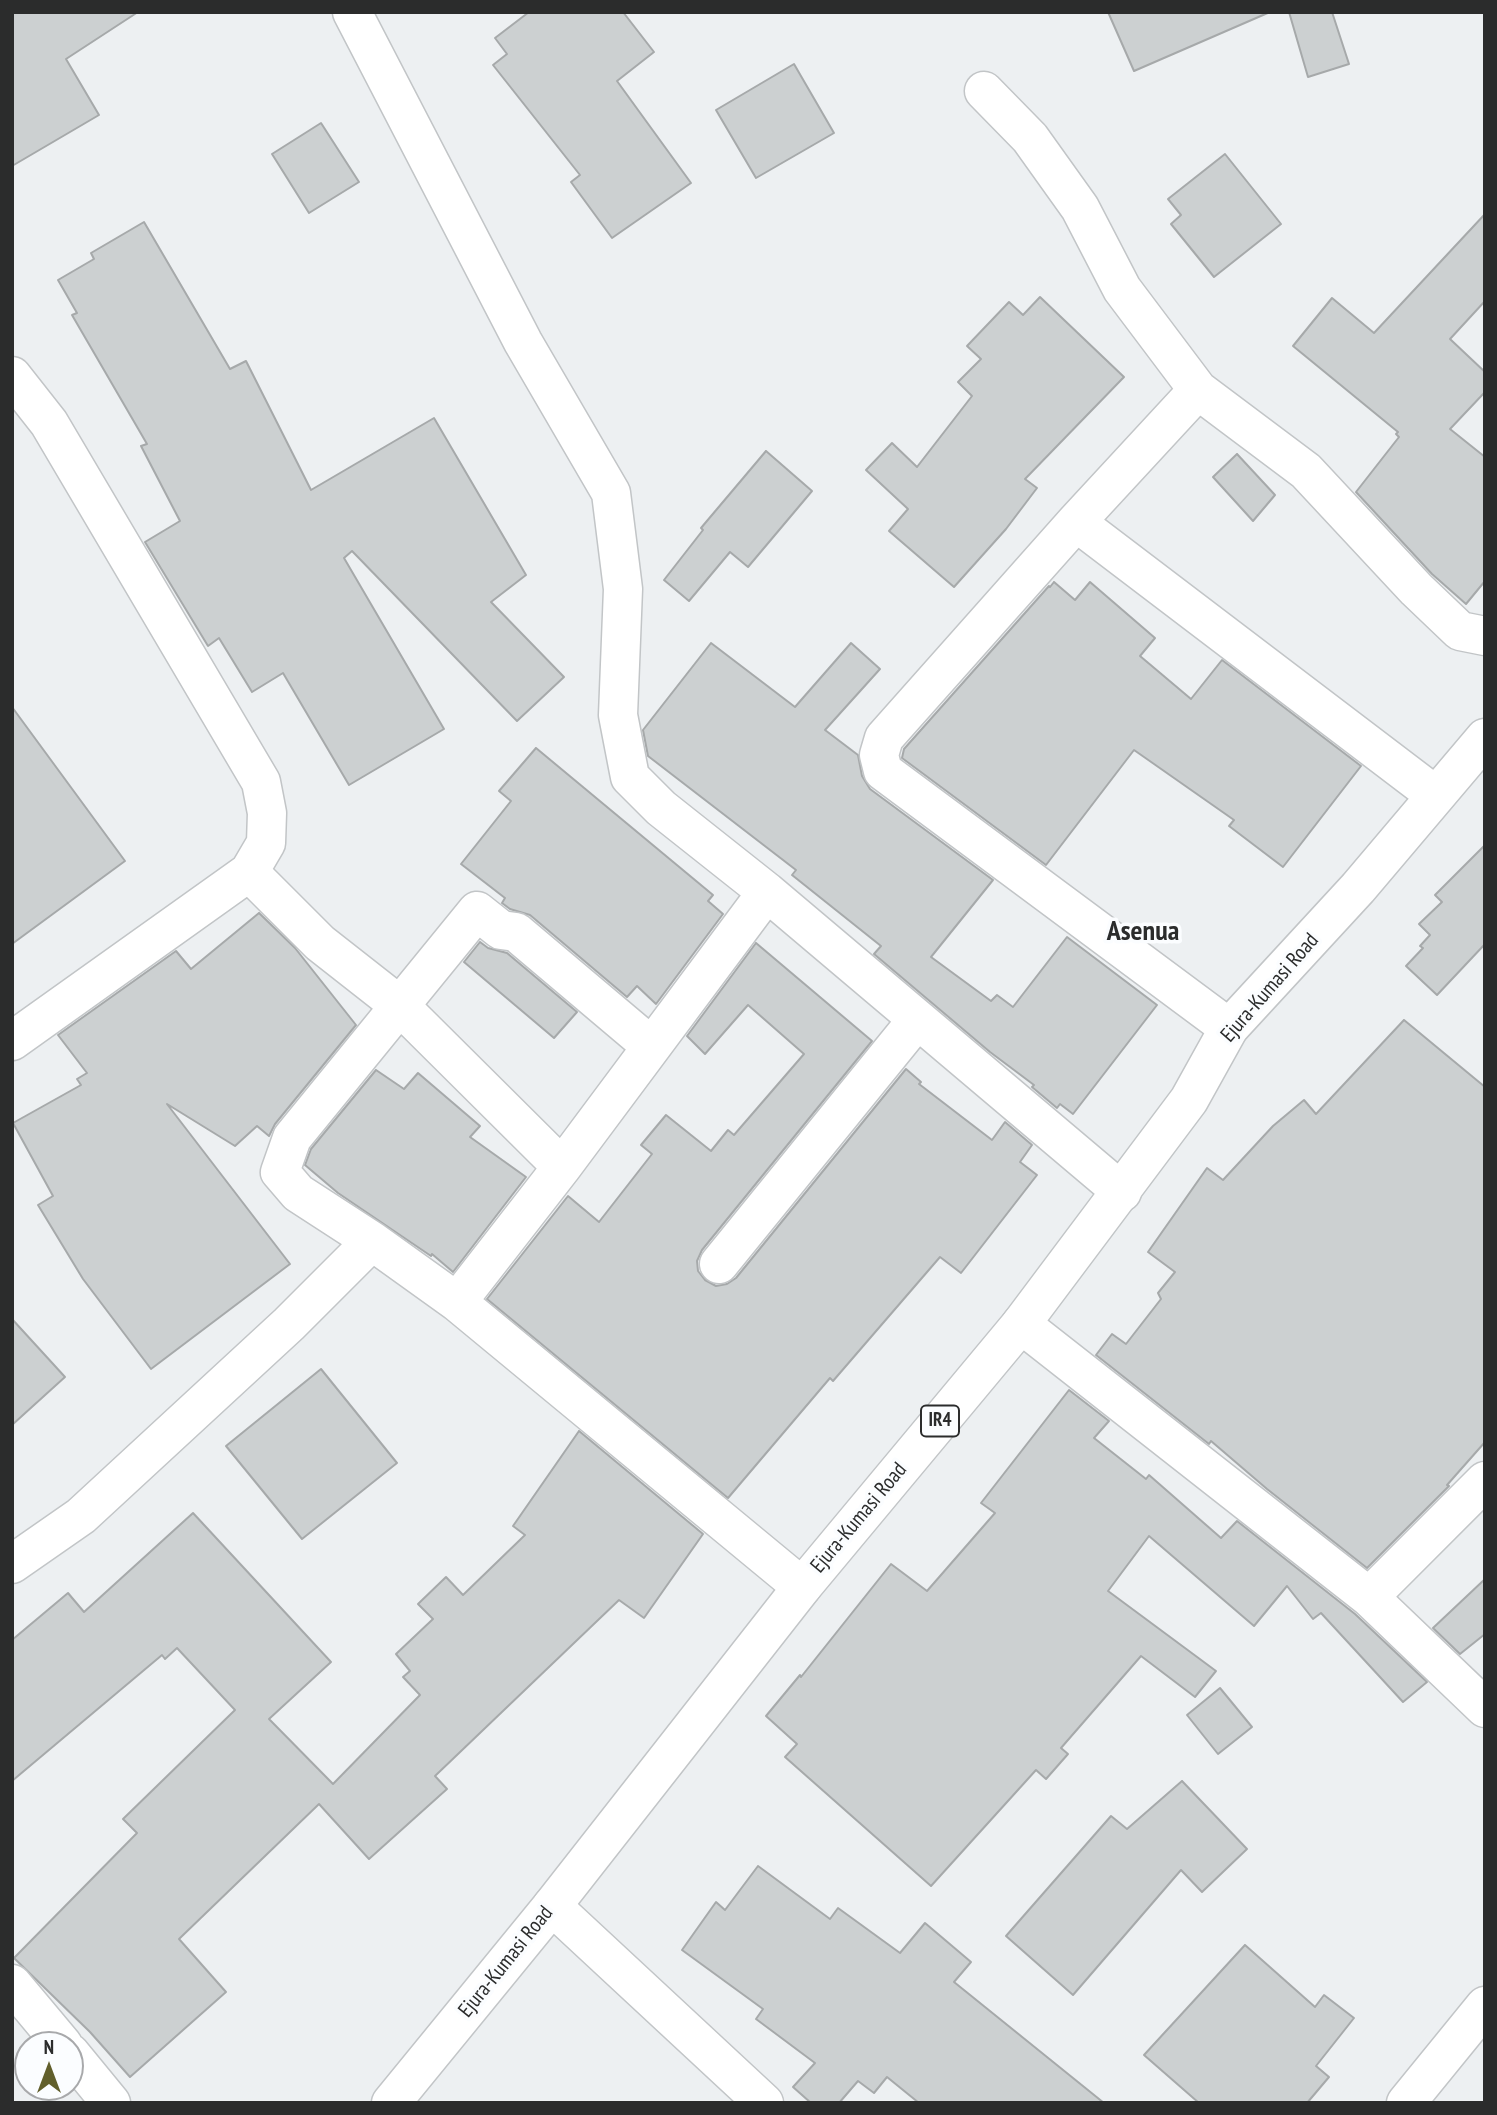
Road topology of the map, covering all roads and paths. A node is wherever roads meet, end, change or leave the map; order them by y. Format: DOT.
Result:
graph roads {
  1 [pos="352,12"];
  2 [pos="984,91"];
  3 [pos="12,376"];
  4 [pos="1198,390"];
  5 [pos="1076,522"];
  6 [pos="1485,636"];
  7 [pos="1485,738"];
  8 [pos="1435,795"];
  9 [pos="248,872"];
  10 [pos="767,892"];
  11 [pos="399,1005"];
  12 [pos="917,1020"];
  13 [pos="1229,1028"];
  14 [pos="12,1041"];
  15 [pos="651,1046"];
  16 [pos="562,1167"];
  17 [pos="1122,1192"];
  18 [pos="372,1241"];
  19 [pos="719,1264"];
  20 [pos="457,1302"];
  21 [pos="1021,1324"];
  22 [pos="1485,1481"];
  23 [pos="12,1564"];
  24 [pos="802,1587"];
  25 [pos="1369,1597"];
  26 [pos="1485,1708"];
  27 [pos="552,1906"];
  28 [pos="12,1984"];
  29 [pos="1485,2006"];
  30 [pos="51,2031"];
  31 [pos="84,2070"];
  32 [pos="111,2103"];
  33 [pos="391,2103"];
  34 [pos="764,2103"];
  35 [pos="1406,2103"];
  1 -- 10 [label="street"];
  2 -- 4 [label="street"];
  3 -- 9 [label="street"];
  4 -- 5 [label="street"];
  4 -- 6 [label="street"];
  5 -- 8 [label="street"];
  5 -- 13 [label="street"];
  7 -- 8 [label="street, Ejura-Kumasi Road / IR4"];
  8 -- 13 [label="street, Ejura-Kumasi Road / IR4"];
  9 -- 11 [label="street"];
  9 -- 14 [label="street"];
  10 -- 12 [label="street"];
  10 -- 15 [label="street"];
  11 -- 15 [label="street"];
  11 -- 16 [label="street"];
  11 -- 18 [label="street"];
  12 -- 17 [label="street"];
  12 -- 19 [label="street"];
  13 -- 17 [label="street, Ejura-Kumasi Road / IR4"];
  15 -- 16 [label="street"];
  16 -- 20 [label="street"];
  17 -- 21 [label="street, Ejura-Kumasi Road / IR4"];
  18 -- 20 [label="street"];
  18 -- 23 [label="street"];
  20 -- 24 [label="street"];
  21 -- 24 [label="street, Ejura-Kumasi Road / IR4"];
  21 -- 25 [label="street"];
  22 -- 25 [label="street"];
  24 -- 27 [label="street, Ejura-Kumasi Road / IR4"];
  25 -- 26 [label="street"];
  27 -- 33 [label="street, Ejura-Kumasi Road / IR4"];
  27 -- 34 [label="street"];
  28 -- 30 [label="street"];
  29 -- 35 [label="street"];
  31 -- 32 [label="street"];
}
